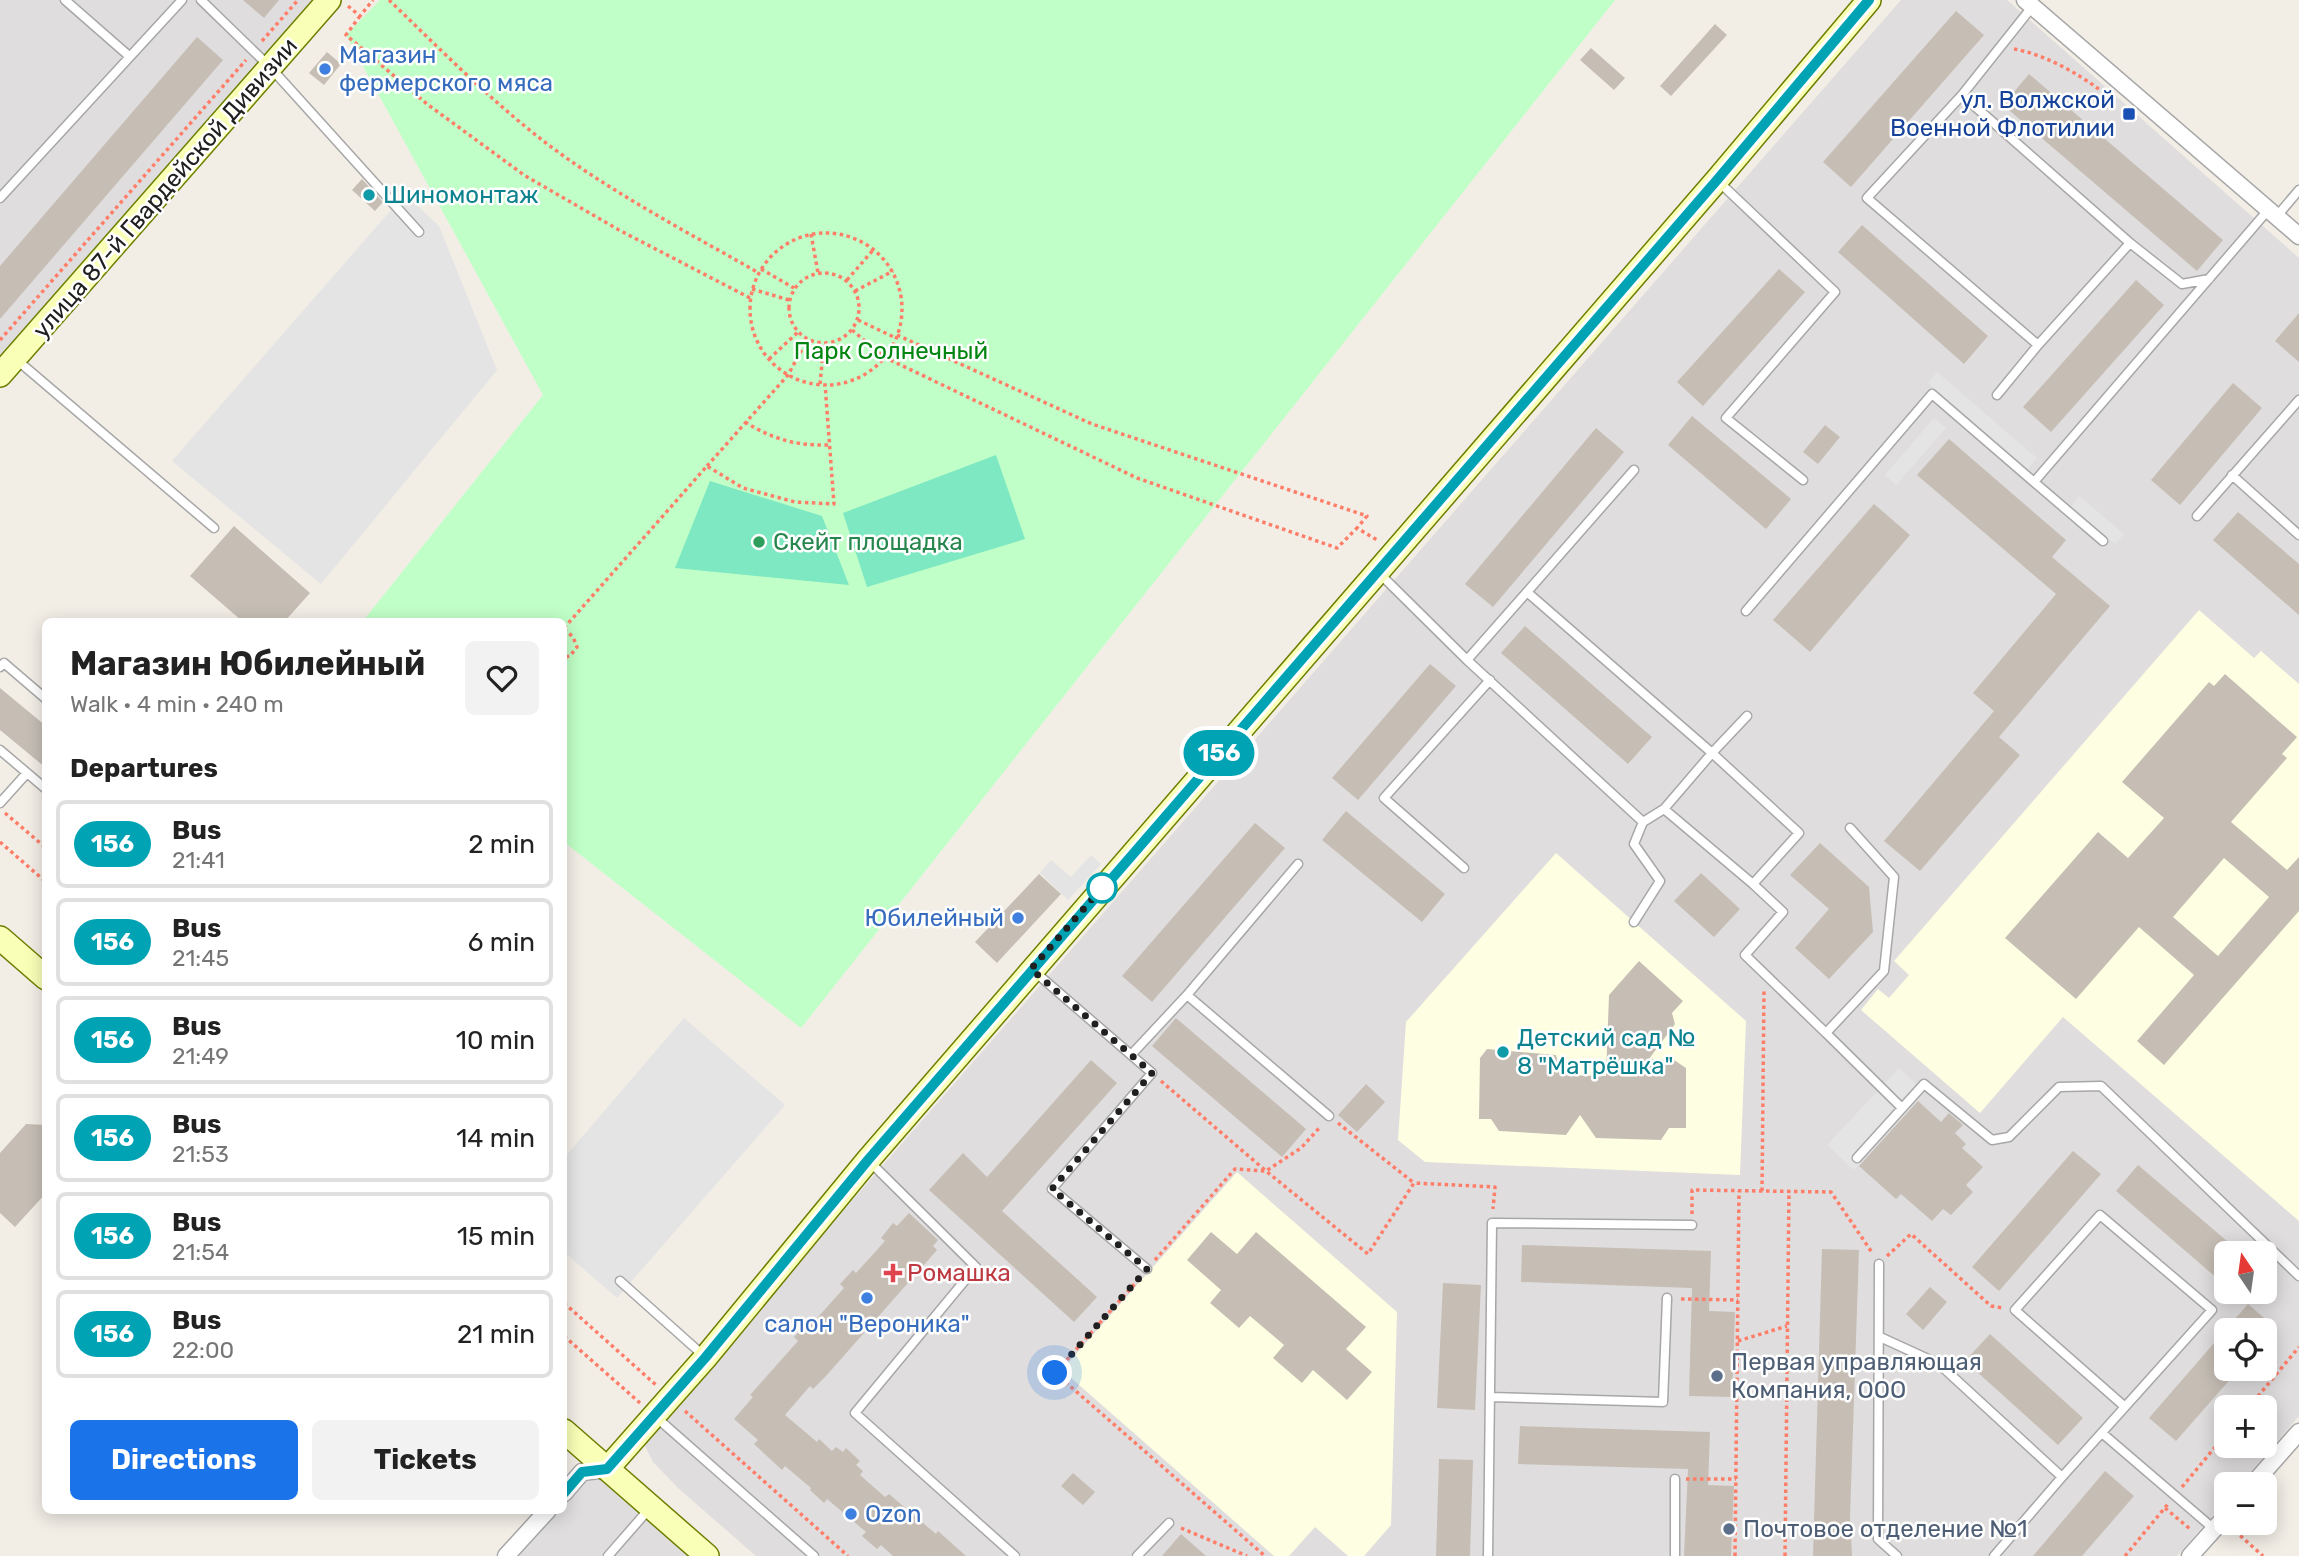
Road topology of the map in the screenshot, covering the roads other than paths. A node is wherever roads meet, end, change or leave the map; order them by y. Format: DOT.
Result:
graph roads {
  1 [pos="65,0"];
  2 [pos="182,0"];
  3 [pos="201,0"];
  4 [pos="329,0"];
  5 [pos="1869,0"];
  6 [pos="2028,3"];
  7 [pos="129,56"];
  8 [pos="262,59"];
  9 [pos="1962,95"];
  10 [pos="1717,180"];
  11 [pos="2299,190"];
  12 [pos="0,198"];
  13 [pos="2273,213"];
  14 [pos="419,232"];
  15 [pos="2299,236"];
  16 [pos="2130,243"];
  17 [pos="2209,279"];
  18 [pos="2038,345"];
  19 [pos="5,358"];
  20 [pos="1997,395"];
  21 [pos="2299,400"];
  22 [pos="1634,470"];
  23 [pos="2232,475"];
  24 [pos="1802,480"];
  25 [pos="2034,482"];
  26 [pos="2197,516"];
  27 [pos="214,528"];
  28 [pos="2299,535"];
  29 [pos="2103,541"];
  30 [pos="1377,571"];
  31 [pos="1527,592"];
  32 [pos="1746,611"];
  33 [pos="1467,660"];
  34 [pos="0,667"];
  35 [pos="1490,680"];
  36 [pos="42,696"];
  37 [pos="1747,716"];
  38 [pos="0,750"];
  39 [pos="1712,753"];
  40 [pos="27,773"];
  41 [pos="42,786"];
  42 [pos="0,803"];
  43 [pos="1664,809"];
  44 [pos="1643,822"];
  45 [pos="1850,828"];
  46 [pos="1298,864"];
  47 [pos="1464,868"];
  48 [pos="1753,884"];
  49 [pos="1634,922"];
  50 [pos="6,947"];
  51 [pos="1031,969"];
  52 [pos="42,975"];
  53 [pos="1187,995"];
  54 [pos="1826,1033"];
  55 [pos="1131,1055"];
  56 [pos="1902,1108"];
  57 [pos="1329,1116"];
  58 [pos="1857,1158"];
  59 [pos="868,1160"];
  60 [pos="1692,1225"];
  61 [pos="1879,1264"];
  62 [pos="1147,1269"];
  63 [pos="2299,1276"];
  64 [pos="620,1281"];
  65 [pos="1667,1298"];
  66 [pos="1880,1337"];
  67 [pos="705,1358"];
  68 [pos="1490,1397"];
  69 [pos="2124,1406"];
  70 [pos="654,1416"];
  71 [pos="2299,1432"];
  72 [pos="2102,1433"];
  73 [pos="567,1434"];
  74 [pos="607,1469"];
  75 [pos="2264,1472"];
  76 [pos="2062,1476"];
  77 [pos="1675,1479"];
  78 [pos="567,1490"];
  79 [pos="651,1507"];
  80 [pos="544,1514"];
  81 [pos="1169,1522"];
  82 [pos="2214,1529"];
  83 [pos="506,1556"];
  84 [pos="608,1556"];
  85 [pos="707,1556"];
  86 [pos="814,1556"];
  87 [pos="1015,1556"];
  88 [pos="1137,1556"];
  89 [pos="1488,1556"];
  90 [pos="1675,1556"];
  91 [pos="1897,1556"];
  92 [pos="1994,1556"];
  93 [pos="2190,1556"];
  1 -- 7 [label="lane"];
  2 -- 7 [label="lane"];
  3 -- 8 [label="lane"];
  4 -- 8 [label="street, улица 87-й Гвардейской Дивизии"];
  5 -- 10 [label="street"];
  6 -- 9 [label="lane"];
  6 -- 13 [label="street"];
  7 -- 12 [label="lane"];
  8 -- 14 [label="lane"];
  8 -- 19 [label="street, улица 87-й Гвардейской Дивизии"];
  9 -- 16 [label="lane"];
  9 -- 18 [label="lane"];
  10 -- 24 [label="lane"];
  10 -- 30 [label="street"];
  11 -- 13 [label="lane"];
  13 -- 15 [label="street"];
  13 -- 17 [label="lane"];
  16 -- 17 [label="lane"];
  16 -- 18 [label="lane"];
  17 -- 25 [label="lane"];
  18 -- 20 [label="lane"];
  19 -- 27 [label="lane"];
  21 -- 23 [label="lane"];
  22 -- 31 [label="lane"];
  23 -- 26 [label="lane"];
  23 -- 28 [label="lane"];
  25 -- 29 [label="lane"];
  25 -- 32 [label="lane"];
  30 -- 33 [label="lane"];
  30 -- 51 [label="street"];
  31 -- 33 [label="lane"];
  31 -- 39 [label="lane"];
  33 -- 35 [label="lane"];
  34 -- 36 [label="lane"];
  35 -- 44 [label="lane"];
  35 -- 47 [label="lane"];
  37 -- 39 [label="lane"];
  38 -- 40 [label="lane"];
  39 -- 43 [label="lane"];
  39 -- 48 [label="lane"];
  40 -- 41 [label="lane"];
  40 -- 42 [label="lane"];
  43 -- 44 [label="lane"];
  43 -- 48 [label="lane"];
  44 -- 49 [label="lane"];
  45 -- 54 [label="lane"];
  46 -- 53 [label="lane"];
  48 -- 54 [label="lane"];
  50 -- 52 [label="street"];
  51 -- 55 [label="lane"];
  51 -- 59 [label="street"];
  53 -- 55 [label="lane"];
  53 -- 57 [label="lane"];
  54 -- 56 [label="lane"];
  55 -- 62 [label="lane"];
  56 -- 58 [label="lane"];
  56 -- 63 [label="lane"];
  59 -- 67 [label="street"];
  59 -- 87 [label="lane"];
  60 -- 68 [label="lane"];
  61 -- 66 [label="lane"];
  64 -- 67 [label="lane"];
  65 -- 68 [label="lane"];
  66 -- 76 [label="lane"];
  66 -- 91 [label="lane"];
  67 -- 70 [label="street"];
  68 -- 89 [label="lane"];
  69 -- 69 [label="lane"];
  69 -- 72 [label="lane"];
  70 -- 74 [label="street"];
  70 -- 86 [label="lane"];
  71 -- 75 [label="street"];
  72 -- 76 [label="lane"];
  72 -- 82 [label="lane"];
  73 -- 74 [label="street"];
  74 -- 78 [label="street"];
  74 -- 79 [label="street"];
  76 -- 92 [label="lane"];
  77 -- 90 [label="lane"];
  79 -- 84 [label="lane"];
  79 -- 85 [label="street"];
  80 -- 83 [label="street"];
  81 -- 88 [label="lane"];
  82 -- 93 [label="street"];
}
